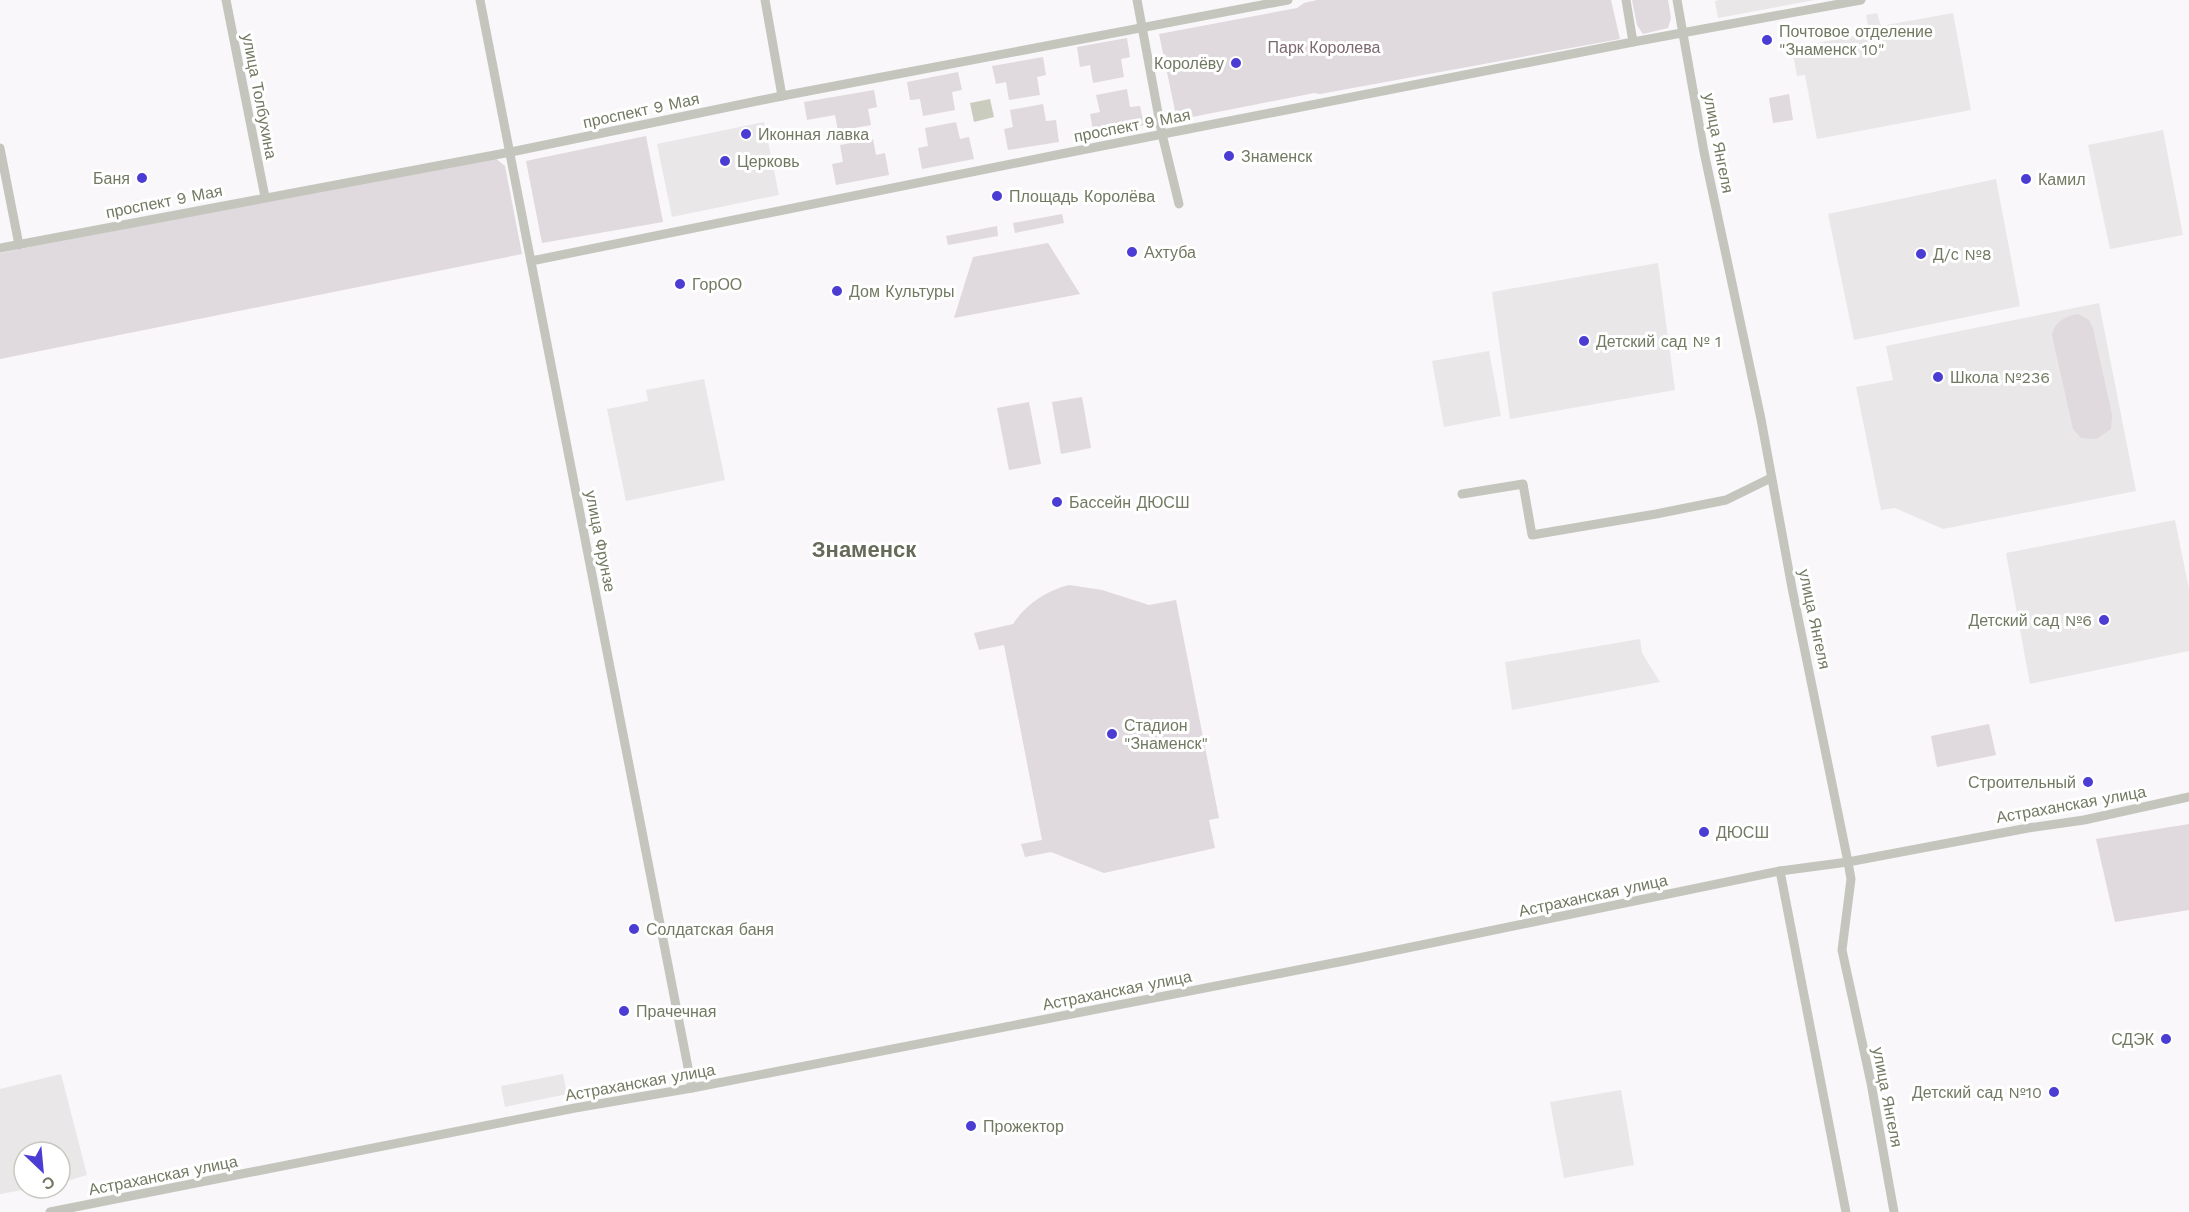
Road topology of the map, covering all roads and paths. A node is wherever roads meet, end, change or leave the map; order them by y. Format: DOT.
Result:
graph roads {
  1 [pos="226,0"];
  2 [pos="480,0"];
  3 [pos="765,0"];
  4 [pos="1137,0"];
  5 [pos="1288,0"];
  6 [pos="1626,0"];
  7 [pos="1677,0"];
  8 [pos="1861,0"];
  9 [pos="1142,29"];
  10 [pos="1683,33"];
  11 [pos="1633,42"];
  12 [pos="782,96"];
  13 [pos="1162,134"];
  14 [pos="0,148"];
  15 [pos="511,152"];
  16 [pos="265,197"];
  17 [pos="1179,204"];
  18 [pos="19,245"];
  19 [pos="0,248"];
  20 [pos="531,261"];
  21 [pos="1771,478"];
  22 [pos="1462,494"];
  23 [pos="2189,796"];
  24 [pos="1848,862"];
  25 [pos="1780,871"];
  26 [pos="692,1088"];
  27 [pos="50,1212"];
  28 [pos="1846,1212"];
  29 [pos="1894,1212"];
  1 -- 16 [label="street, улица Толбухина"];
  2 -- 15 [label="street, улица Фрунзе"];
  3 -- 12 [label="street"];
  4 -- 9 [label="street"];
  5 -- 9 [label="street, проспект 9 Мая"];
  6 -- 11 [label="street"];
  7 -- 10 [label="street, улица Янгеля"];
  8 -- 10 [label="street"];
  9 -- 12 [label="street, проспект 9 Мая"];
  9 -- 13 [label="street"];
  10 -- 11 [label="street, проспект 9 Мая"];
  10 -- 21 [label="street, улица Янгеля"];
  11 -- 13 [label="street, проспект 9 Мая"];
  12 -- 15 [label="street, проспект 9 Мая"];
  13 -- 17 [label="street"];
  13 -- 20 [label="street, проспект 9 Мая"];
  14 -- 18 [label="street"];
  15 -- 16 [label="street, проспект 9 Мая"];
  15 -- 20 [label="street, улица Фрунзе"];
  16 -- 18 [label="street, проспект 9 Мая"];
  18 -- 19 [label="street, проспект 9 Мая"];
  20 -- 26 [label="street, улица Фрунзе"];
  21 -- 22 [label="street"];
  21 -- 24 [label="street, улица Янгеля"];
  23 -- 24 [label="street, Астраханская улица"];
  24 -- 25 [label="street, Астраханская улица"];
  24 -- 29 [label="street, улица Янгеля"];
  25 -- 26 [label="street, Астраханская улица"];
  25 -- 28 [label="street"];
  26 -- 27 [label="street, Астраханская улица"];
}
